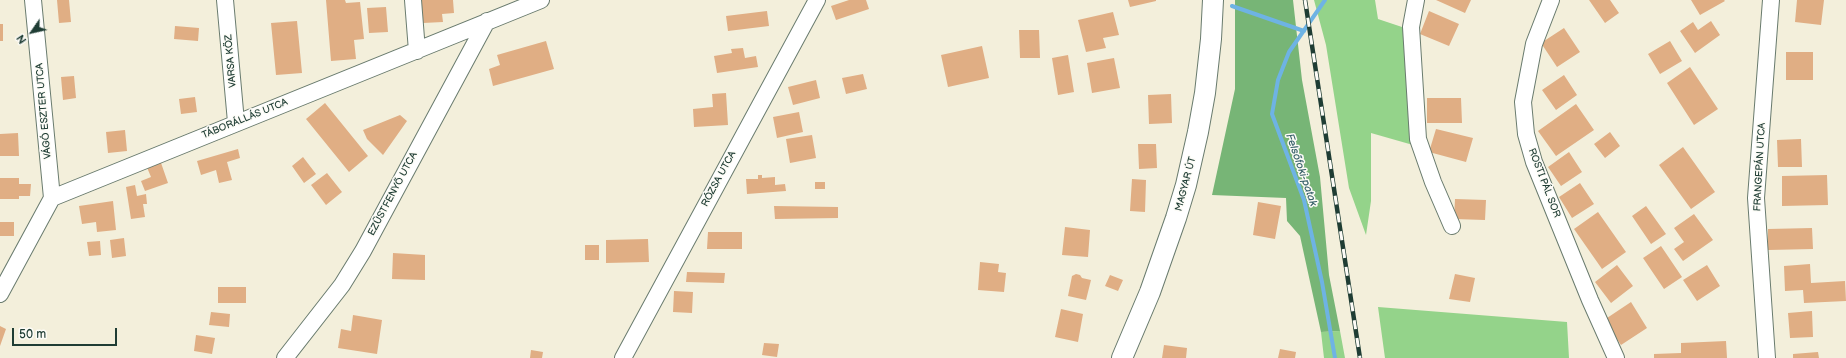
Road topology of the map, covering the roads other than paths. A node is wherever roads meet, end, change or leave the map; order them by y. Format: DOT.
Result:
graph roads {
  1 [pos="33,0"];
  2 [pos="225,0"];
  3 [pos="413,0"];
  4 [pos="541,0"];
  5 [pos="817,0"];
  6 [pos="1213,0"];
  7 [pos="1416,0"];
  8 [pos="1551,0"];
  9 [pos="1772,0"];
  10 [pos="487,20"];
  11 [pos="417,51"];
  12 [pos="236,122"];
  13 [pos="52,198"];
  14 [pos="1452,226"];
  15 [pos="0,294"];
  16 [pos="285,358"];
  17 [pos="623,358"];
  18 [pos="1122,358"];
  19 [pos="1616,358"];
  20 [pos="1767,358"];
  1 -- 13 [label="street, VÁGÓ ESZTER UTCA"];
  2 -- 12 [label="street, VARSA KÖZ"];
  3 -- 11 [label="street"];
  4 -- 10 [label="street, TÁBORÁLLÁS UTCA"];
  5 -- 17 [label="street, RÓZSA UTCA"];
  6 -- 18 [label="street, MAGYAR ÚT"];
  7 -- 14 [label="street"];
  8 -- 19 [label="street, ROSTI PÁL SOR"];
  9 -- 20 [label="street, FRANGEPÁN UTCA"];
  10 -- 11 [label="street, TÁBORÁLLÁS UTCA"];
  10 -- 16 [label="street, EZÜSTFENYŐ UTCA"];
  11 -- 12 [label="street, TÁBORÁLLÁS UTCA"];
  12 -- 13 [label="street, TÁBORÁLLÁS UTCA"];
  13 -- 15 [label="street"];
}
